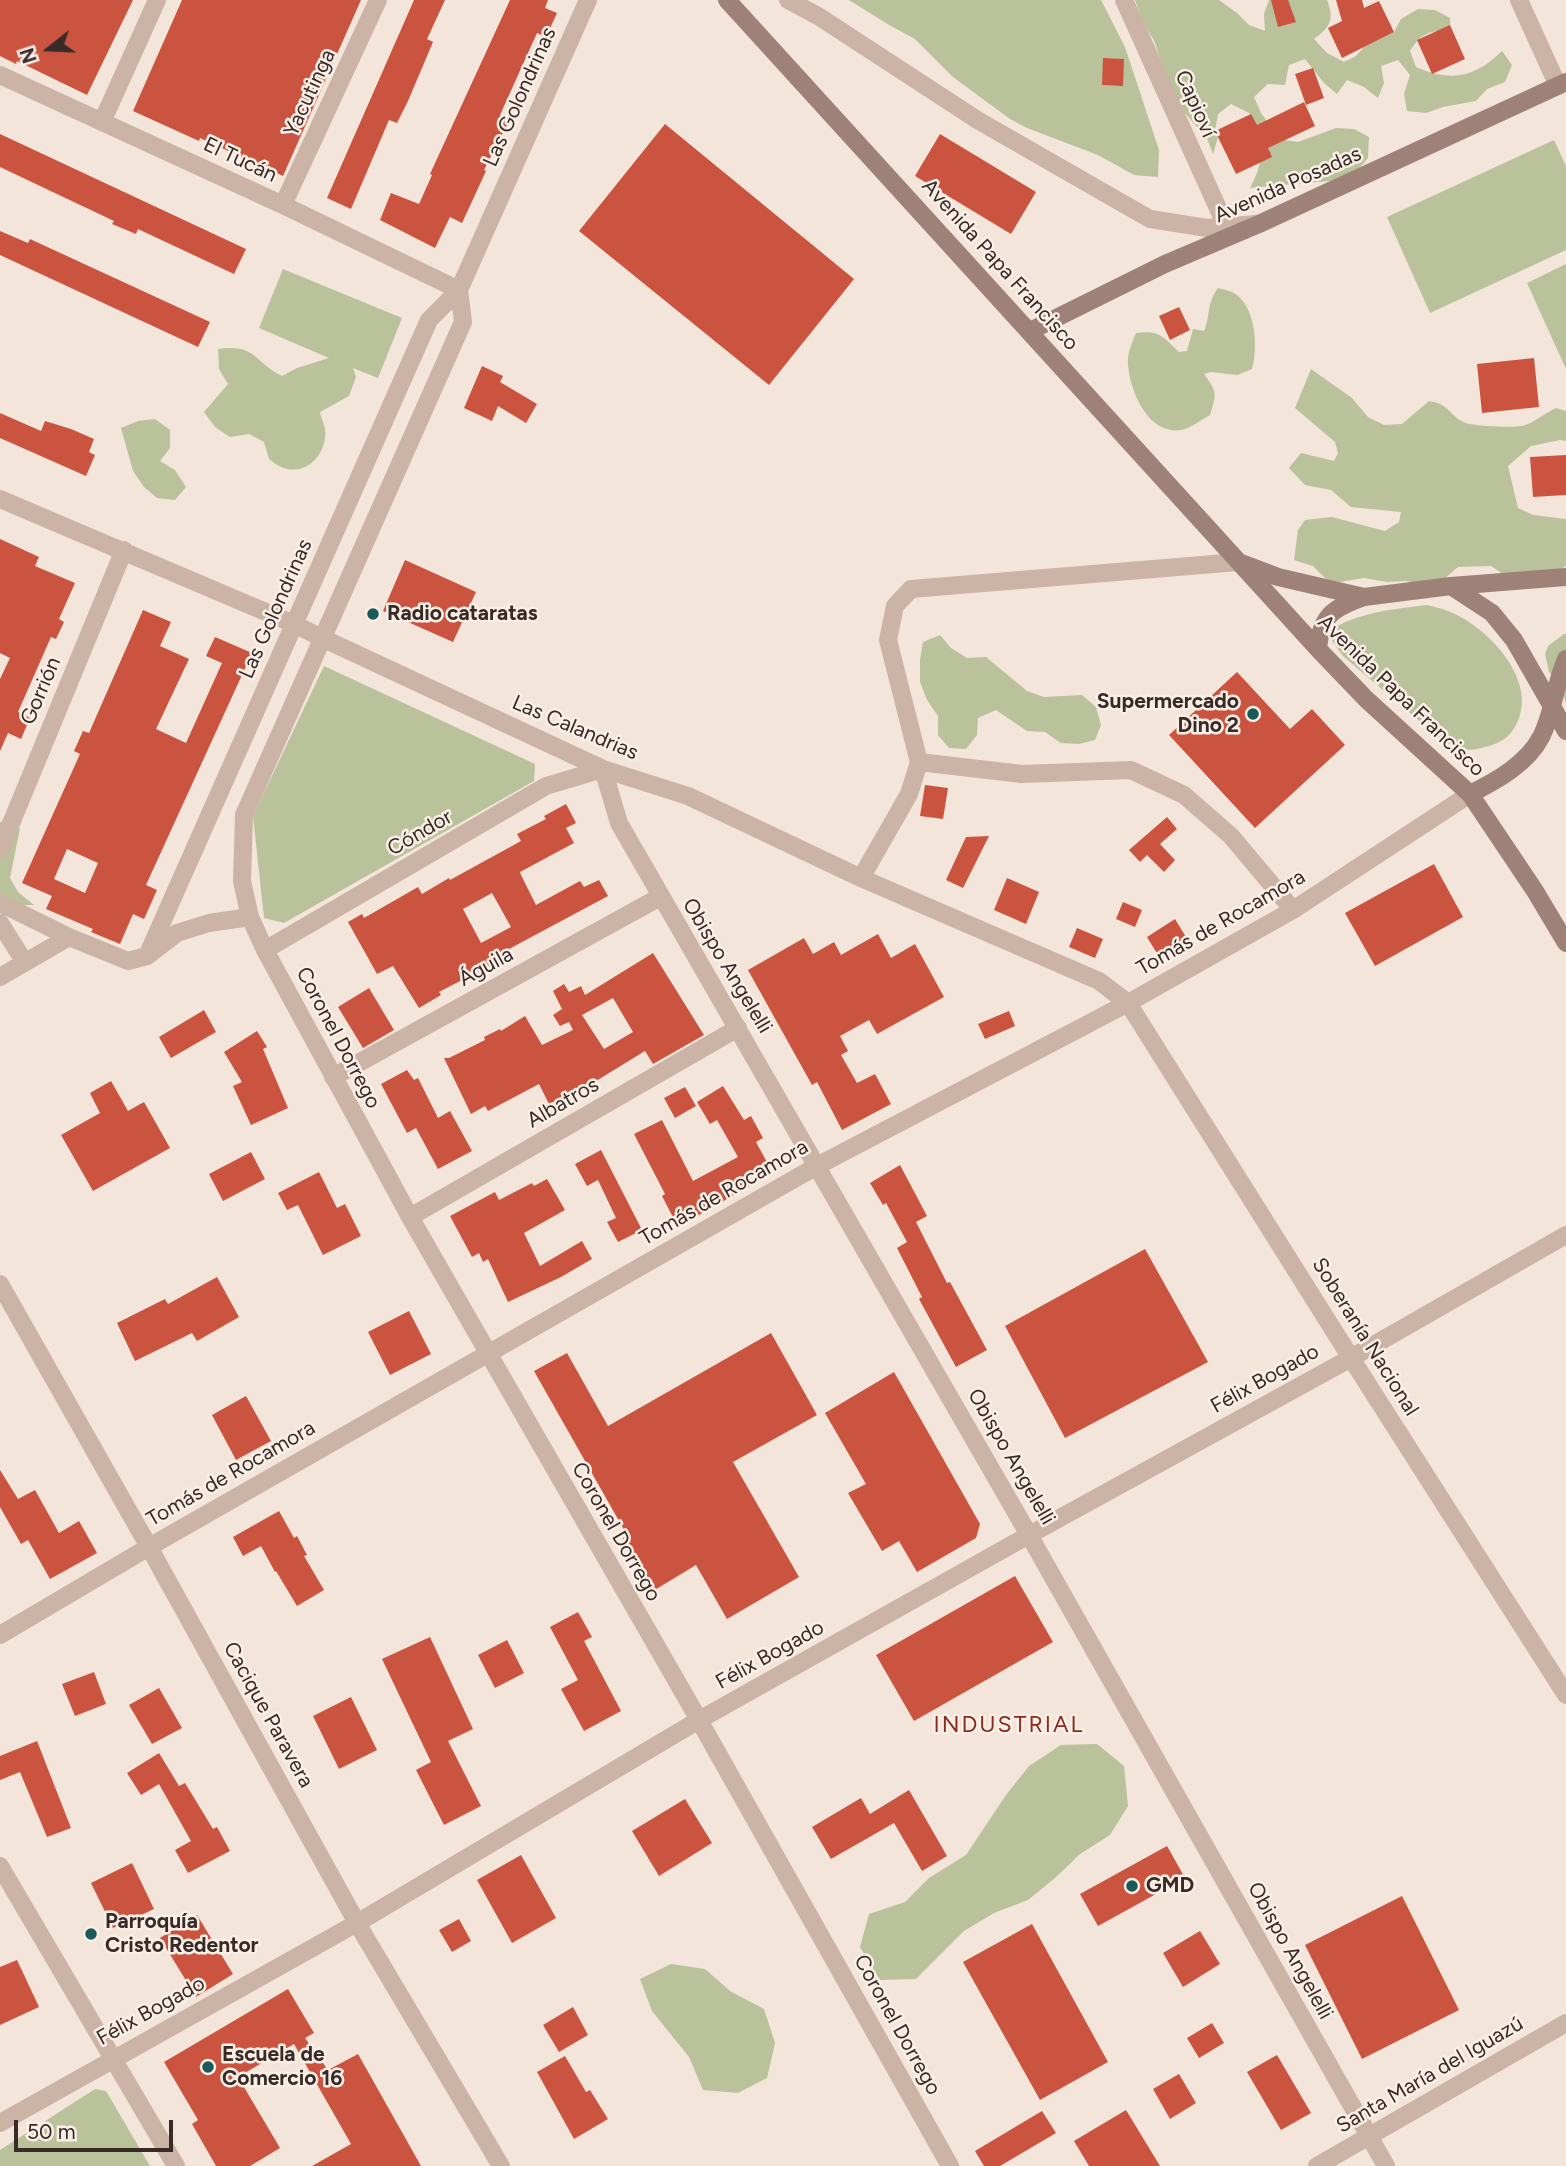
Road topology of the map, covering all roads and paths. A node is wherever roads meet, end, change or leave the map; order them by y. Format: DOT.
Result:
graph roads {
  1 [pos="157,0"];
  2 [pos="378,0"];
  3 [pos="588,0"];
  4 [pos="727,0"];
  5 [pos="788,0"];
  6 [pos="1124,0"];
  7 [pos="1519,0"];
  8 [pos="0,75"];
  9 [pos="1562,84"];
  10 [pos="102,122"];
  11 [pos="283,205"];
  12 [pos="1259,224"];
  13 [pos="1226,226"];
  14 [pos="460,290"];
  15 [pos="1030,331"];
  16 [pos="0,499"];
  17 [pos="124,550"];
  18 [pos="1238,562"];
  19 [pos="1566,578"];
  20 [pos="1451,586"];
  21 [pos="1364,597"];
  22 [pos="294,624"];
  23 [pos="322,638"];
  24 [pos="1318,649"];
  25 [pos="1566,659"];
  26 [pos="1551,704"];
  27 [pos="1566,731"];
  28 [pos="919,762"];
  29 [pos="603,769"];
  30 [pos="1470,794"];
  31 [pos="0,850"];
  32 [pos="860,878"];
  33 [pos="660,897"];
  34 [pos="0,903"];
  35 [pos="1293,910"];
  36 [pos="250,917"];
  37 [pos="0,923"];
  38 [pos="69,937"];
  39 [pos="1566,943"];
  40 [pos="265,950"];
  41 [pos="147,956"];
  42 [pos="24,961"];
  43 [pos="0,977"];
  44 [pos="1128,1003"];
  45 [pos="738,1028"];
  46 [pos="333,1077"];
  47 [pos="817,1166"];
  48 [pos="410,1217"];
  49 [pos="1566,1234"];
  50 [pos="0,1284"];
  51 [pos="487,1354"];
  52 [pos="1351,1358"];
  53 [pos="1029,1535"];
  54 [pos="149,1547"];
  55 [pos="0,1635"];
  56 [pos="1566,1695"];
  57 [pos="699,1720"];
  58 [pos="0,1866"];
  59 [pos="357,1923"];
  60 [pos="1566,2022"];
  61 [pos="112,2059"];
  62 [pos="0,2123"];
  63 [pos="1369,2137"];
  64 [pos="497,2165"];
  65 [pos="176,2166"];
  66 [pos="950,2166"];
  67 [pos="1317,2166"];
  68 [pos="1385,2166"];
  1 -- 10 [label="street"];
  2 -- 11 [label="street, Yacutinga"];
  3 -- 14 [label="street, Las Golondrinas"];
  4 -- 15 [label="main road, Avenida Papa Francisco"];
  5 -- 13 [label="street"];
  6 -- 13 [label="street, Capioví"];
  7 -- 9 [label="street"];
  8 -- 10 [label="street, El Tucán"];
  9 -- 12 [label="main road, Avenida Posadas"];
  10 -- 11 [label="street, El Tucán"];
  11 -- 14 [label="street, El Tucán"];
  12 -- 13 [label="street"];
  12 -- 15 [label="main road, Avenida Posadas"];
  14 -- 22 [label="street, Las Golondrinas"];
  14 -- 23 [label="street, Las Golondrinas"];
  15 -- 18 [label="main road, Avenida Papa Francisco"];
  16 -- 17 [label="street, Las Calandrias"];
  17 -- 22 [label="street, Las Calandrias"];
  17 -- 31 [label="street, Gorrión"];
  18 -- 21 [label="main road, Avenida Papa Francisco"];
  18 -- 24 [label="main road, Avenida Papa Francisco"];
  18 -- 28 [label="street"];
  19 -- 20 [label="main road, Avenida Papa Francisco"];
  20 -- 21 [label="main road, Avenida Papa Francisco"];
  20 -- 26 [label="main road"];
  21 -- 24 [label="main road"];
  22 -- 23 [label="street, Las Calandrias"];
  22 -- 41 [label="street, Las Golondrinas"];
  23 -- 29 [label="street, Las Calandrias"];
  23 -- 36 [label="street, Las Golondrinas"];
  24 -- 30 [label="main road, Avenida Papa Francisco"];
  25 -- 26 [label="main road"];
  26 -- 27 [label="main road"];
  26 -- 30 [label="main road"];
  28 -- 32 [label="street"];
  28 -- 35 [label="street"];
  29 -- 32 [label="street, Las Calandrias"];
  29 -- 33 [label="street, Obispo Angelelli"];
  29 -- 40 [label="street, Cóndor"];
  30 -- 35 [label="street, Tomás de Rocamora"];
  30 -- 39 [label="main road, Avenida Papa Francisco"];
  32 -- 44 [label="street, Las Calandrias"];
  33 -- 45 [label="street, Obispo Angelelli"];
  33 -- 46 [label="street, Águila"];
  34 -- 38 [label="street"];
  35 -- 44 [label="street, Tomás de Rocamora"];
  36 -- 40 [label="street, Coronel Dorrego"];
  36 -- 41 [label="street"];
  37 -- 42 [label="street"];
  38 -- 41 [label="street"];
  38 -- 42 [label="street"];
  40 -- 46 [label="street, Coronel Dorrego"];
  42 -- 43 [label="street"];
  44 -- 47 [label="street, Tomás de Rocamora"];
  44 -- 52 [label="street, Soberanía Nacional"];
  45 -- 47 [label="street, Obispo Angelelli"];
  45 -- 48 [label="street, Albatros"];
  46 -- 48 [label="street, Coronel Dorrego"];
  47 -- 51 [label="street, Tomás de Rocamora"];
  47 -- 53 [label="street, Obispo Angelelli"];
  48 -- 51 [label="street, Coronel Dorrego"];
  49 -- 52 [label="street, Félix Bogado"];
  50 -- 54 [label="street, Cacique Paravera"];
  51 -- 54 [label="street, Tomás de Rocamora"];
  51 -- 57 [label="street, Coronel Dorrego"];
  52 -- 53 [label="street, Félix Bogado"];
  52 -- 56 [label="street, Soberanía Nacional"];
  53 -- 57 [label="street, Félix Bogado"];
  53 -- 63 [label="street, Obispo Angelelli"];
  54 -- 55 [label="street, Tomás de Rocamora"];
  54 -- 59 [label="street, Cacique Paravera"];
  57 -- 59 [label="street, Félix Bogado"];
  57 -- 66 [label="street, Coronel Dorrego"];
  58 -- 61 [label="street"];
  59 -- 61 [label="street, Félix Bogado"];
  59 -- 64 [label="street, Cacique Paravera"];
  60 -- 63 [label="street, Santa María del Iguazú"];
  61 -- 62 [label="street, Félix Bogado"];
  61 -- 65 [label="street"];
  63 -- 67 [label="street, Santa María del Iguazú"];
  63 -- 68 [label="street, Obispo Angelelli"];
}
